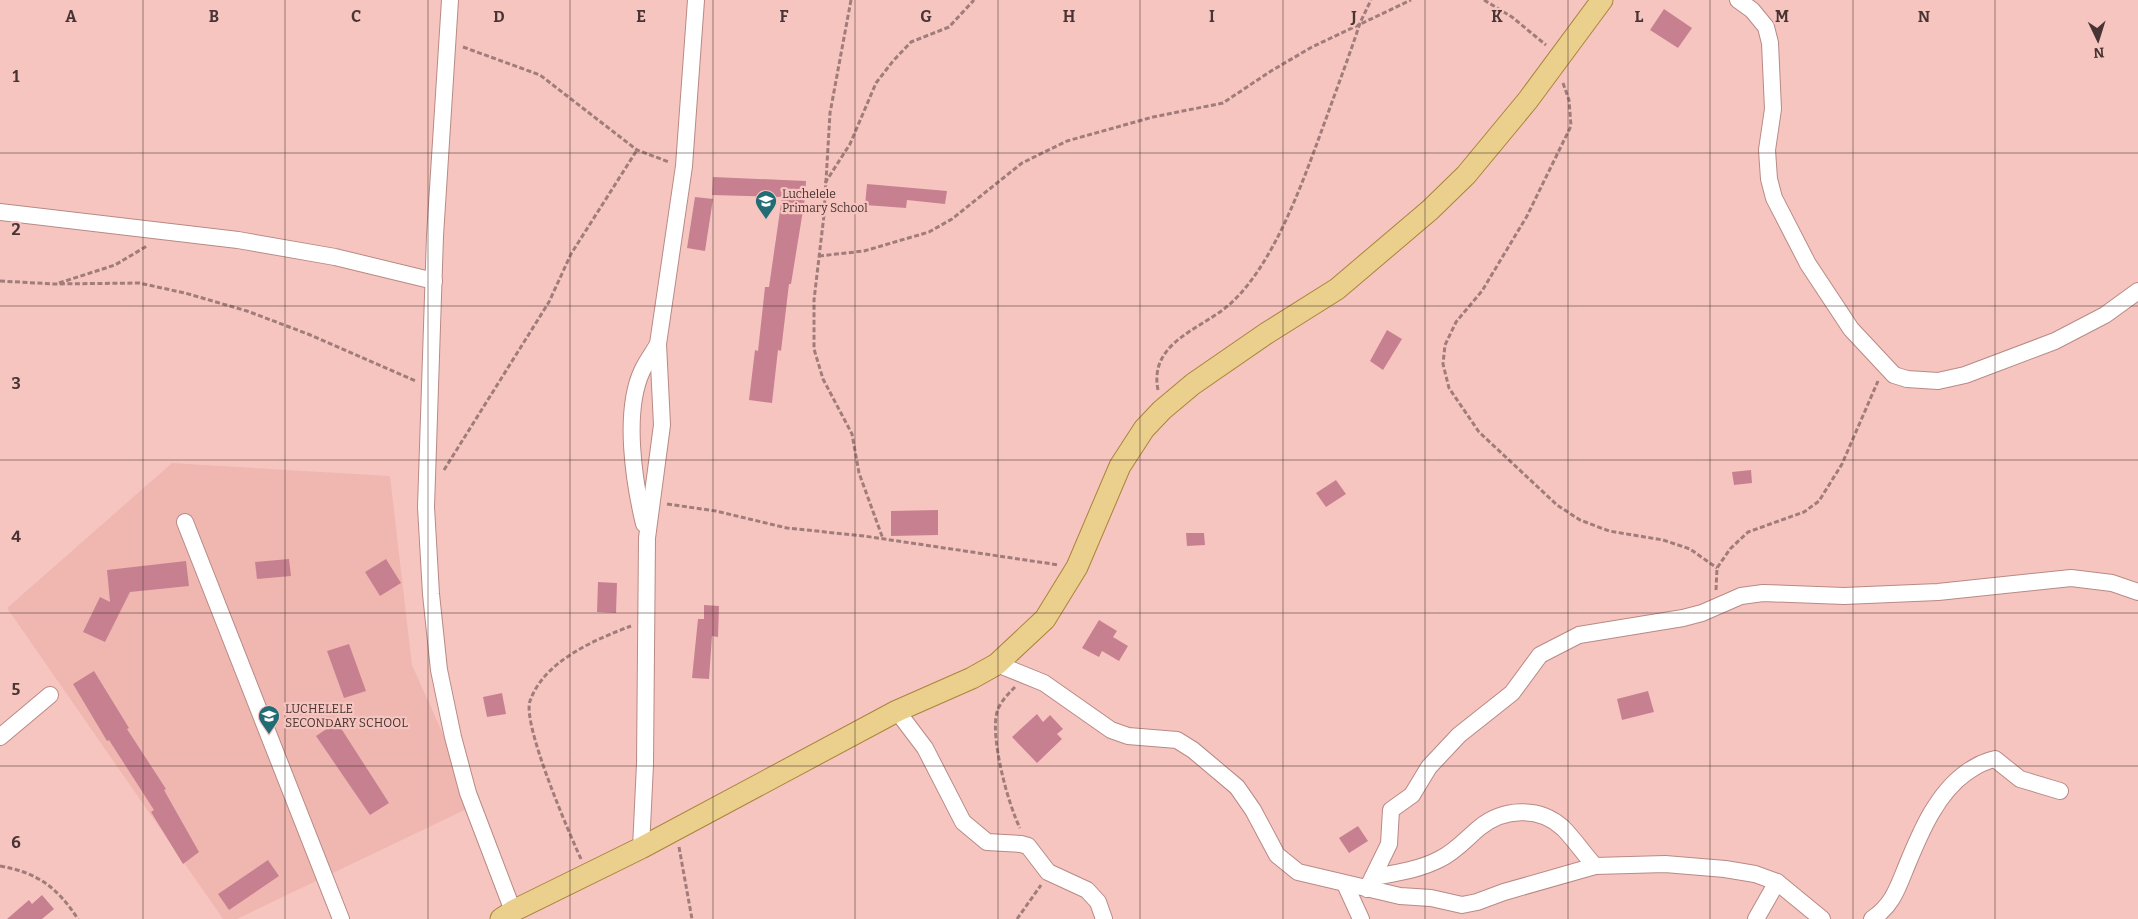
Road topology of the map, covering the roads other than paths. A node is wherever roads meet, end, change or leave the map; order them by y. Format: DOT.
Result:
graph roads {
  1 [pos="450,0"];
  2 [pos="696,0"];
  3 [pos="1602,0"];
  4 [pos="1738,0"];
  5 [pos="0,212"];
  6 [pos="434,281"];
  7 [pos="2138,291"];
  8 [pos="658,344"];
  9 [pos="185,522"];
  10 [pos="647,538"];
  11 [pos="2138,592"];
  12 [pos="997,664"];
  13 [pos="50,695"];
  14 [pos="897,711"];
  15 [pos="0,737"];
  16 [pos="2060,791"];
  17 [pos="641,848"];
  18 [pos="1595,866"];
  19 [pos="1777,882"];
  20 [pos="1370,883"];
  21 [pos="1345,884"];
  22 [pos="507,915"];
  23 [pos="341,919"];
  24 [pos="1104,919"];
  25 [pos="1362,919"];
  26 [pos="1756,919"];
  27 [pos="1822,919"];
  28 [pos="1872,919"];
  1 -- 6 [label="street"];
  2 -- 8 [label="street"];
  3 -- 12 [label="main road"];
  4 -- 7 [label="street"];
  5 -- 6 [label="street"];
  6 -- 22 [label="street"];
  8 -- 10 [label="street"];
  8 -- 10 [label="street"];
  9 -- 23 [label="street"];
  10 -- 17 [label="street"];
  11 -- 20 [label="street"];
  12 -- 14 [label="main road"];
  12 -- 21 [label="street"];
  13 -- 15 [label="street"];
  14 -- 17 [label="main road"];
  14 -- 24 [label="street"];
  16 -- 28 [label="street"];
  17 -- 22 [label="main road"];
  18 -- 19 [label="street"];
  18 -- 20 [label="street"];
  18 -- 20 [label="street"];
  19 -- 26 [label="street"];
  19 -- 27 [label="street"];
  20 -- 21 [label="street"];
  21 -- 25 [label="street"];
}
